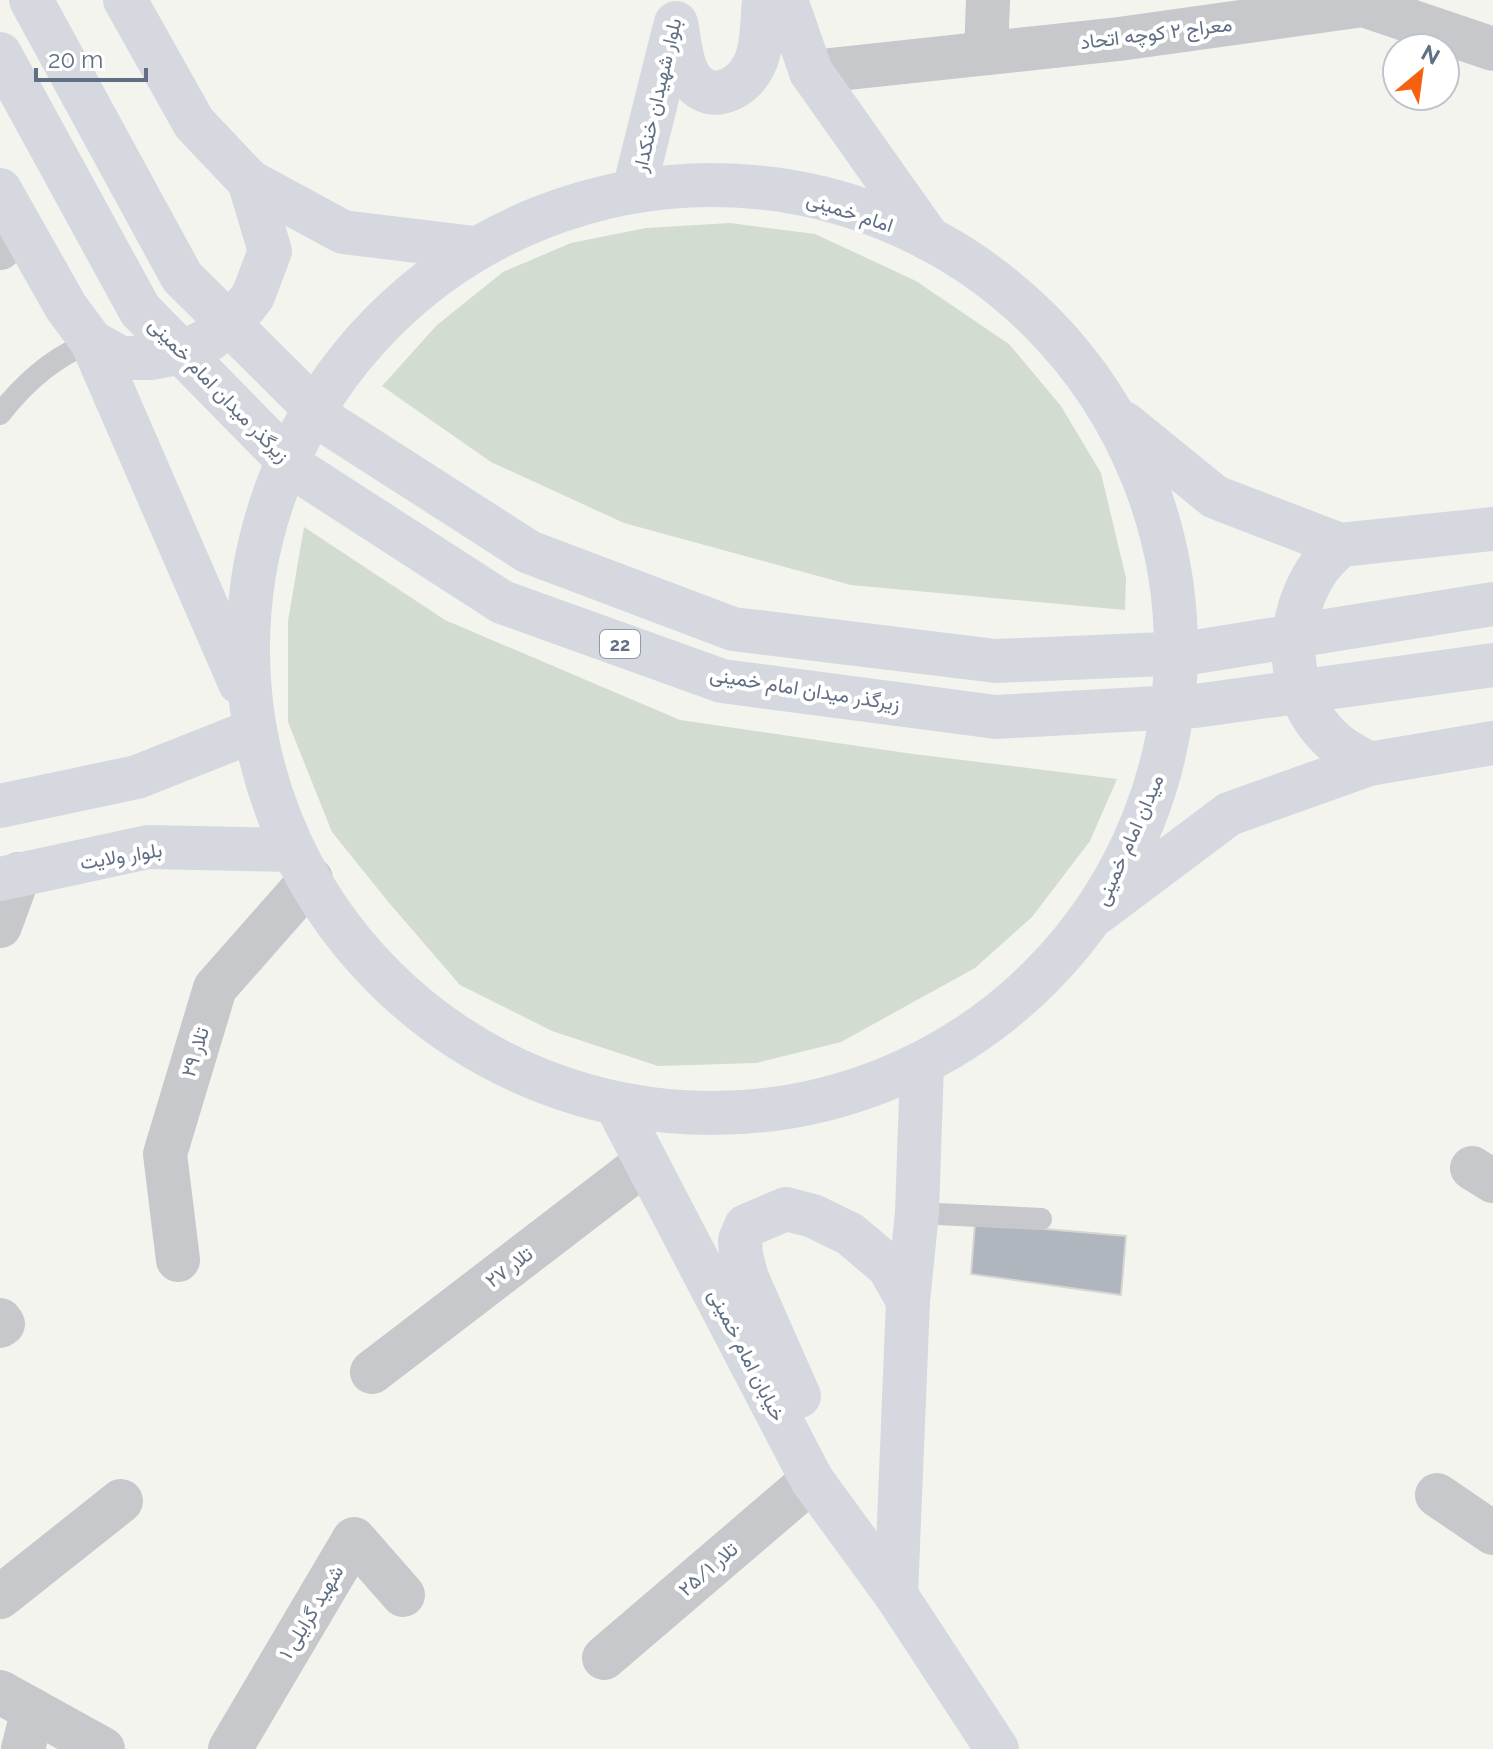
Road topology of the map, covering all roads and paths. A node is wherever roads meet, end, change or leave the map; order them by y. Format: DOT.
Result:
graph roads {
  1 [pos="31,0"];
  2 [pos="125,0"];
  3 [pos="764,0"];
  4 [pos="786,0"];
  5 [pos="988,0"];
  6 [pos="1363,2"];
  7 [pos="677,12"];
  8 [pos="1169,16"];
  9 [pos="1493,49"];
  10 [pos="986,53"];
  11 [pos="0,54"];
  12 [pos="811,72"];
  13 [pos="249,181"];
  14 [pos="634,190"];
  15 [pos="6,220"];
  16 [pos="929,239"];
  17 [pos="474,248"];
  18 [pos="92,342"];
  19 [pos="1112,413"];
  20 [pos="0,414"];
  21 [pos="266,510"];
  22 [pos="1493,529"];
  23 [pos="1340,545"];
  24 [pos="1493,604"];
  25 [pos="1493,665"];
  26 [pos="252,719"];
  27 [pos="1493,743"];
  28 [pos="1172,745"];
  29 [pos="1369,764"];
  30 [pos="0,806"];
  31 [pos="301,865"];
  32 [pos="9,877"];
  33 [pos="1095,914"];
  34 [pos="0,926"];
  35 [pos="922,1065"];
  36 [pos="616,1104"];
  37 [pos="646,1162"];
  38 [pos="917,1213"];
  39 [pos="1041,1219"];
  40 [pos="178,1260"];
  41 [pos="908,1301"];
  42 [pos="0,1320"];
  43 [pos="0,1326"];
  44 [pos="372,1372"];
  45 [pos="810,1476"];
  46 [pos="1437,1495"];
  47 [pos="121,1501"];
  48 [pos="1493,1533"];
  49 [pos="403,1595"];
  50 [pos="896,1595"];
  51 [pos="0,1597"];
  52 [pos="604,1658"];
  53 [pos="18,1717"];
  54 [pos="103,1749"];
  55 [pos="230,1749"];
  56 [pos="997,1749"];
  1 -- 24 [label="main road"];
  2 -- 13 [label="main road"];
  3 -- 7 [label="main road"];
  4 -- 12 [label="main road"];
  5 -- 10 [label="street"];
  6 -- 8 [label="street, معراج ۲ کوچه اتحاد"];
  6 -- 9 [label="street, معراج ۲ کوچه اتحاد"];
  7 -- 14 [label="main road, بلوار شهیدان خنکدار"];
  8 -- 10 [label="street, معراج ۲ کوچه اتحاد"];
  10 -- 12 [label="street, معراج ۲ کوچه اتحاد"];
  11 -- 25 [label="main road, زیرگذر میدان امام خمینی / 22"];
  12 -- 16 [label="main road"];
  13 -- 17 [label="main road"];
  13 -- 18 [label="main road"];
  14 -- 16 [label="main road, امام خمینی"];
  14 -- 17 [label="main road, امام خمینی"];
  15 -- 18 [label="main road"];
  16 -- 19 [label="main road, امام خمینی"];
  17 -- 21 [label="main road, امام خمینی"];
  18 -- 20 [label="lane"];
  18 -- 26 [label="main road"];
  19 -- 23 [label="main road"];
  19 -- 28 [label="main road, امام خمینی"];
  21 -- 26 [label="main road, میدان امام خمینی"];
  22 -- 23 [label="main road"];
  23 -- 29 [label="main road"];
  26 -- 30 [label="main road"];
  26 -- 31 [label="main road, میدان امام خمینی"];
  27 -- 29 [label="main road"];
  28 -- 33 [label="main road, میدان امام خمینی"];
  29 -- 33 [label="main road"];
  31 -- 32 [label="main road, بلوار ولایت"];
  31 -- 36 [label="main road, میدان امام خمینی"];
  31 -- 40 [label="street, تلار ۲۹"];
  32 -- 34 [label="street"];
  33 -- 35 [label="main road, میدان امام خمینی"];
  35 -- 36 [label="main road, میدان امام خمینی"];
  35 -- 38 [label="main road"];
  36 -- 37 [label="main road, خیابان امام خمینی"];
  37 -- 44 [label="street, تلار ۲۷"];
  37 -- 45 [label="main road, خیابان امام خمینی"];
  38 -- 39 [label="lane"];
  38 -- 41 [label="main road"];
  41 -- 45 [label="main road"];
  41 -- 50 [label="main road"];
  42 -- 43 [label="street"];
  45 -- 50 [label="main road, خیابان امام خمینی"];
  45 -- 52 [label="street, تلار ۲۵/۱"];
  46 -- 48 [label="street"];
  47 -- 51 [label="street"];
  49 -- 55 [label="street, شهید گرایلی ۱"];
  50 -- 56 [label="main road, خیابان امام خمینی"];
  53 -- 54 [label="street"];
}
